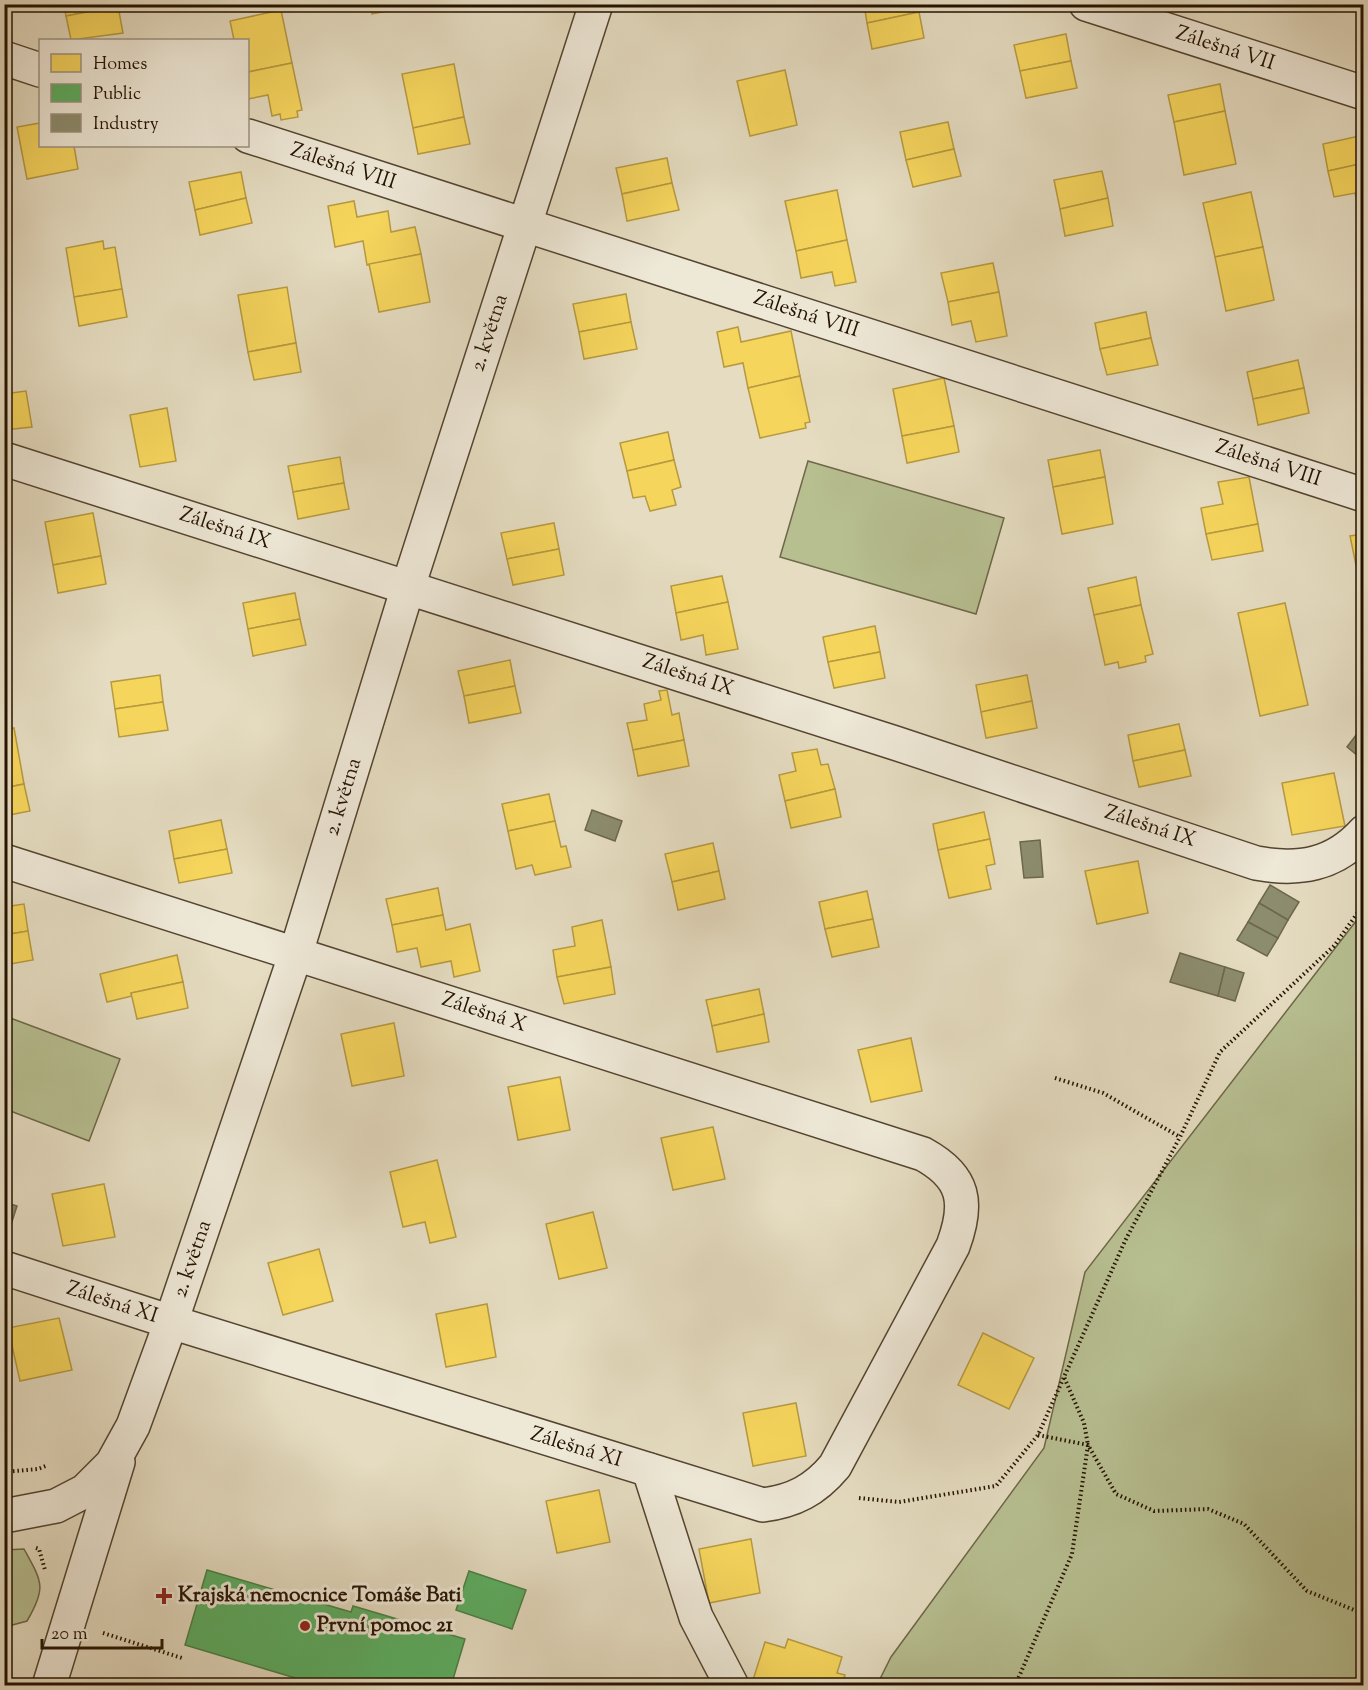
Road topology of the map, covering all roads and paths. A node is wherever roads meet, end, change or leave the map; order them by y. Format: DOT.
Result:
graph roads {
  1 [pos="596,4"];
  2 [pos="1086,4"];
  3 [pos="4,58"];
  4 [pos="39,69"];
  5 [pos="1364,93"];
  6 [pos="249,136"];
  7 [pos="525,225"];
  8 [pos="4,459"];
  9 [pos="1364,495"];
  10 [pos="408,587"];
  11 [pos="1364,832"];
  12 [pos="4,861"];
  13 [pos="1364,904"];
  14 [pos="296,953"];
  15 [pos="1055,1078"];
  16 [pos="1180,1137"];
  17 [pos="956,1179"];
  18 [pos="4,1268"];
  19 [pos="171,1322"];
  20 [pos="1064,1377"];
  21 [pos="1038,1435"];
  22 [pos="1089,1445"];
  23 [pos="121,1451"];
  24 [pos="649,1470"];
  25 [pos="808,1493"];
  26 [pos="4,1516"];
  27 [pos="30,1546"];
  28 [pos="46,1574"];
  29 [pos="1364,1614"];
  30 [pos="49,1686"];
  31 [pos="732,1686"];
  32 [pos="1015,1686"];
  1 -- 7 [label="street, 2. května"];
  2 -- 5 [label="street, Zálešná VII"];
  3 -- 4 [label="street"];
  6 -- 7 [label="street, Zálešná VIII"];
  7 -- 9 [label="street, Zálešná VIII"];
  7 -- 10 [label="street, 2. května"];
  8 -- 10 [label="street, Zálešná IX"];
  10 -- 11 [label="street, Zálešná IX"];
  10 -- 14 [label="street, 2. května"];
  12 -- 14 [label="street, Zálešná X"];
  13 -- 16 [label="path"];
  14 -- 17 [label="street, Zálešná X"];
  14 -- 19 [label="street, 2. května"];
  15 -- 16 [label="path"];
  16 -- 20 [label="path"];
  17 -- 25 [label="street, Zálešná XI"];
  18 -- 19 [label="street, Zálešná XI"];
  19 -- 23 [label="street, 2. května"];
  19 -- 24 [label="street, Zálešná XI"];
  20 -- 21 [label="path"];
  20 -- 22 [label="path"];
  21 -- 22 [label="path"];
  21 -- 25 [label="path"];
  22 -- 29 [label="path"];
  22 -- 32 [label="path"];
  23 -- 26 [label="street, 2. května"];
  23 -- 30 [label="street"];
  24 -- 25 [label="street, Zálešná XI"];
  24 -- 31 [label="street"];
  27 -- 28 [label="path"];
}
